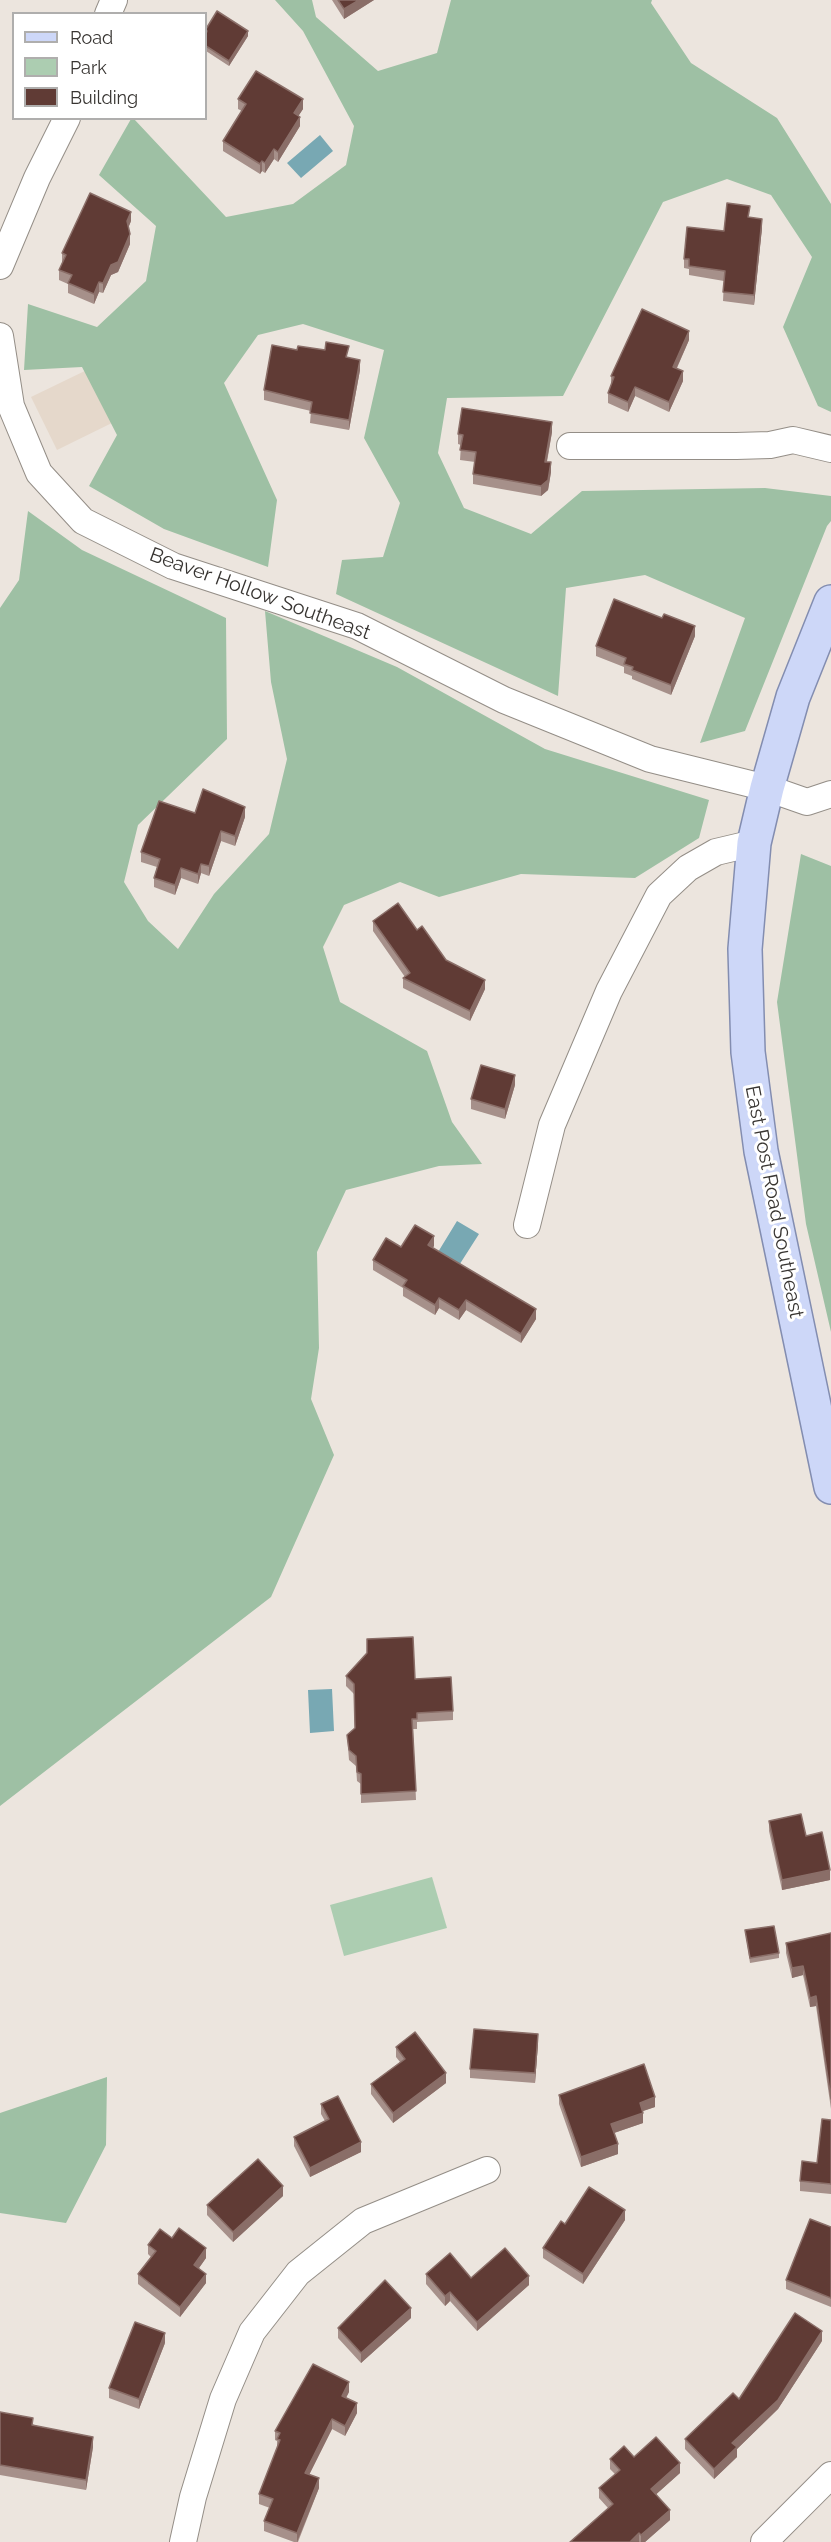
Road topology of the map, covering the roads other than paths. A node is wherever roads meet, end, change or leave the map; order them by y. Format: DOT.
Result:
graph roads {
  1 [pos="66,120"];
  2 [pos="0,267"];
  3 [pos="0,336"];
  4 [pos="570,446"];
  5 [pos="831,449"];
  6 [pos="831,602"];
  7 [pos="767,788"];
  8 [pos="831,794"];
  9 [pos="754,843"];
  10 [pos="527,1225"];
  11 [pos="831,1487"];
  12 [pos="487,2170"];
  13 [pos="831,2475"];
  14 [pos="183,2542"];
  15 [pos="764,2542"];
  1 -- 2 [label="street"];
  3 -- 7 [label="street, Beaver Hollow Southeast"];
  4 -- 5 [label="street"];
  6 -- 7 [label="main road, East Post Road Southeast"];
  7 -- 8 [label="street, Beaver Hollow Southeast"];
  7 -- 9 [label="main road, East Post Road Southeast"];
  9 -- 10 [label="street"];
  9 -- 11 [label="main road, East Post Road Southeast"];
  12 -- 14 [label="street"];
  13 -- 15 [label="street"];
}
